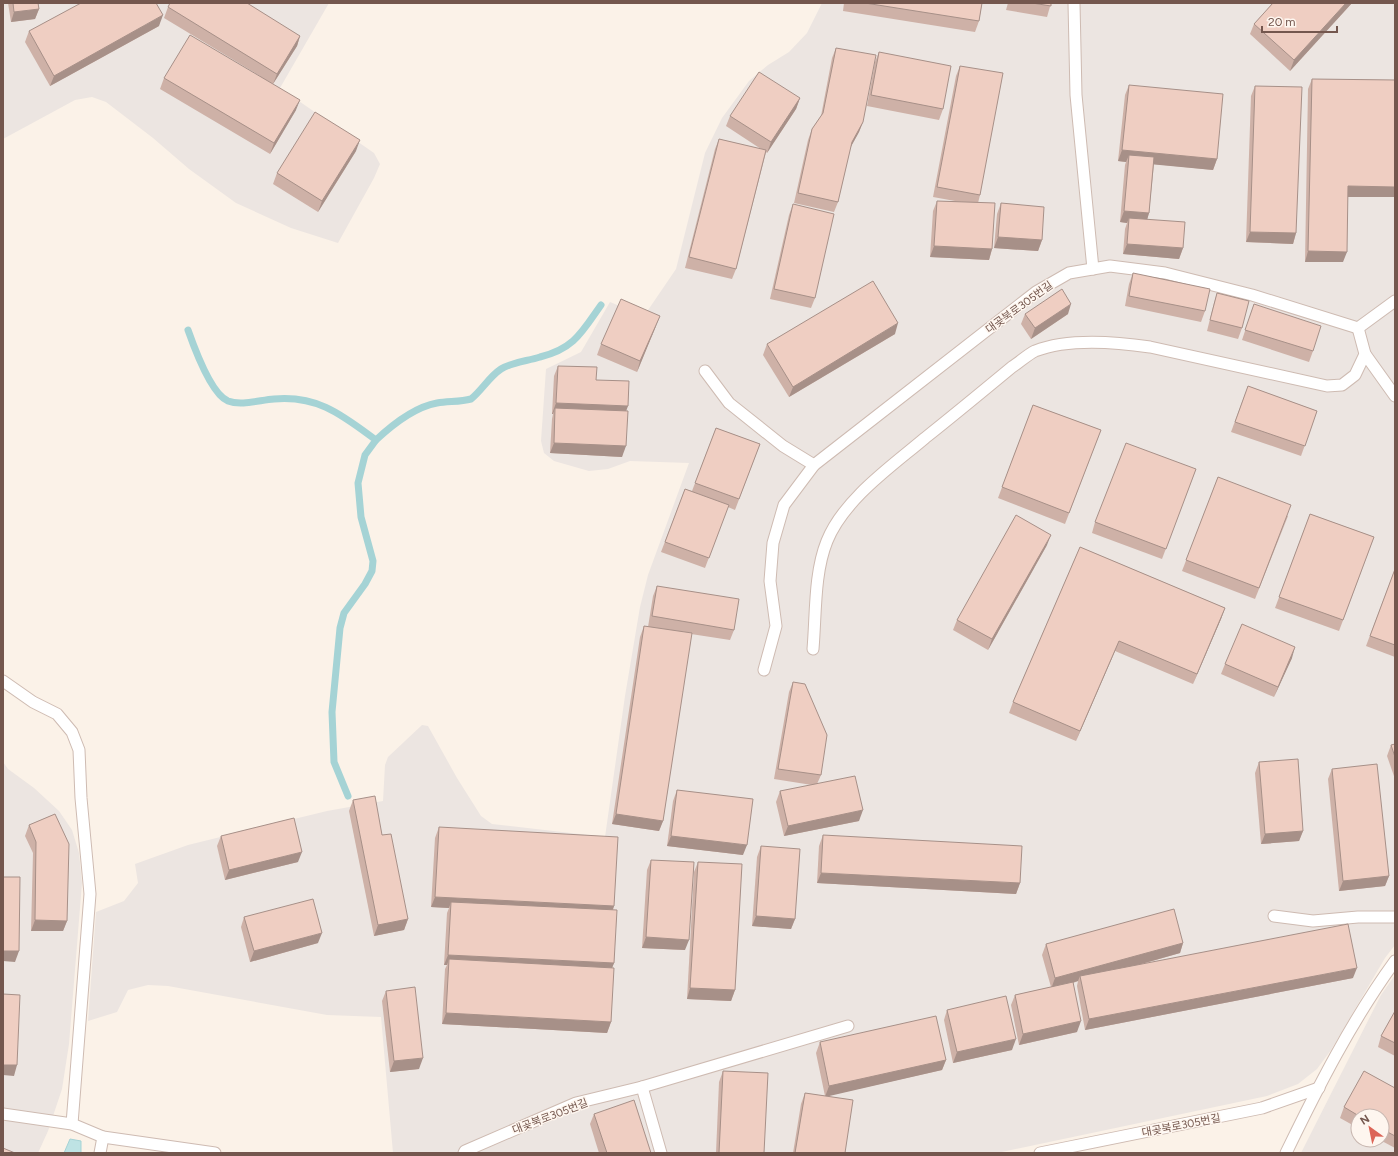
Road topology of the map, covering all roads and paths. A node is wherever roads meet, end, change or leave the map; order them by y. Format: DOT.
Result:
graph roads {
  1 [pos="1074,3"];
  2 [pos="1092,269"];
  3 [pos="1395,301"];
  4 [pos="1358,328"];
  5 [pos="1365,354"];
  6 [pos="705,371"];
  7 [pos="1395,396"];
  8 [pos="814,465"];
  9 [pos="812,649"];
  10 [pos="764,670"];
  11 [pos="3,681"];
  12 [pos="1274,916"];
  13 [pos="1395,917"];
  14 [pos="1395,960"];
  15 [pos="848,1026"];
  16 [pos="642,1087"];
  17 [pos="1319,1088"];
  18 [pos="3,1114"];
  19 [pos="72,1124"];
  20 [pos="103,1137"];
  21 [pos="100,1153"];
  22 [pos="216,1153"];
  23 [pos="464,1153"];
  24 [pos="661,1153"];
  25 [pos="1040,1153"];
  26 [pos="1286,1153"];
  1 -- 2 [label="lane"];
  2 -- 4 [label="lane, 대곶북로305번길"];
  2 -- 8 [label="lane, 대곶북로305번길"];
  3 -- 4 [label="lane"];
  4 -- 5 [label="lane"];
  5 -- 7 [label="lane"];
  5 -- 9 [label="lane"];
  6 -- 8 [label="lane"];
  8 -- 10 [label="lane, 대곶북로305번길"];
  11 -- 19 [label="lane"];
  12 -- 13 [label="lane"];
  14 -- 17 [label="lane"];
  15 -- 16 [label="lane, 대곶북로305번길"];
  16 -- 23 [label="lane, 대곶북로305번길"];
  16 -- 24 [label="lane"];
  17 -- 25 [label="lane, 대곶북로305번길"];
  17 -- 26 [label="lane"];
  18 -- 19 [label="lane"];
  19 -- 20 [label="lane"];
  20 -- 21 [label="lane"];
  20 -- 22 [label="lane"];
}
